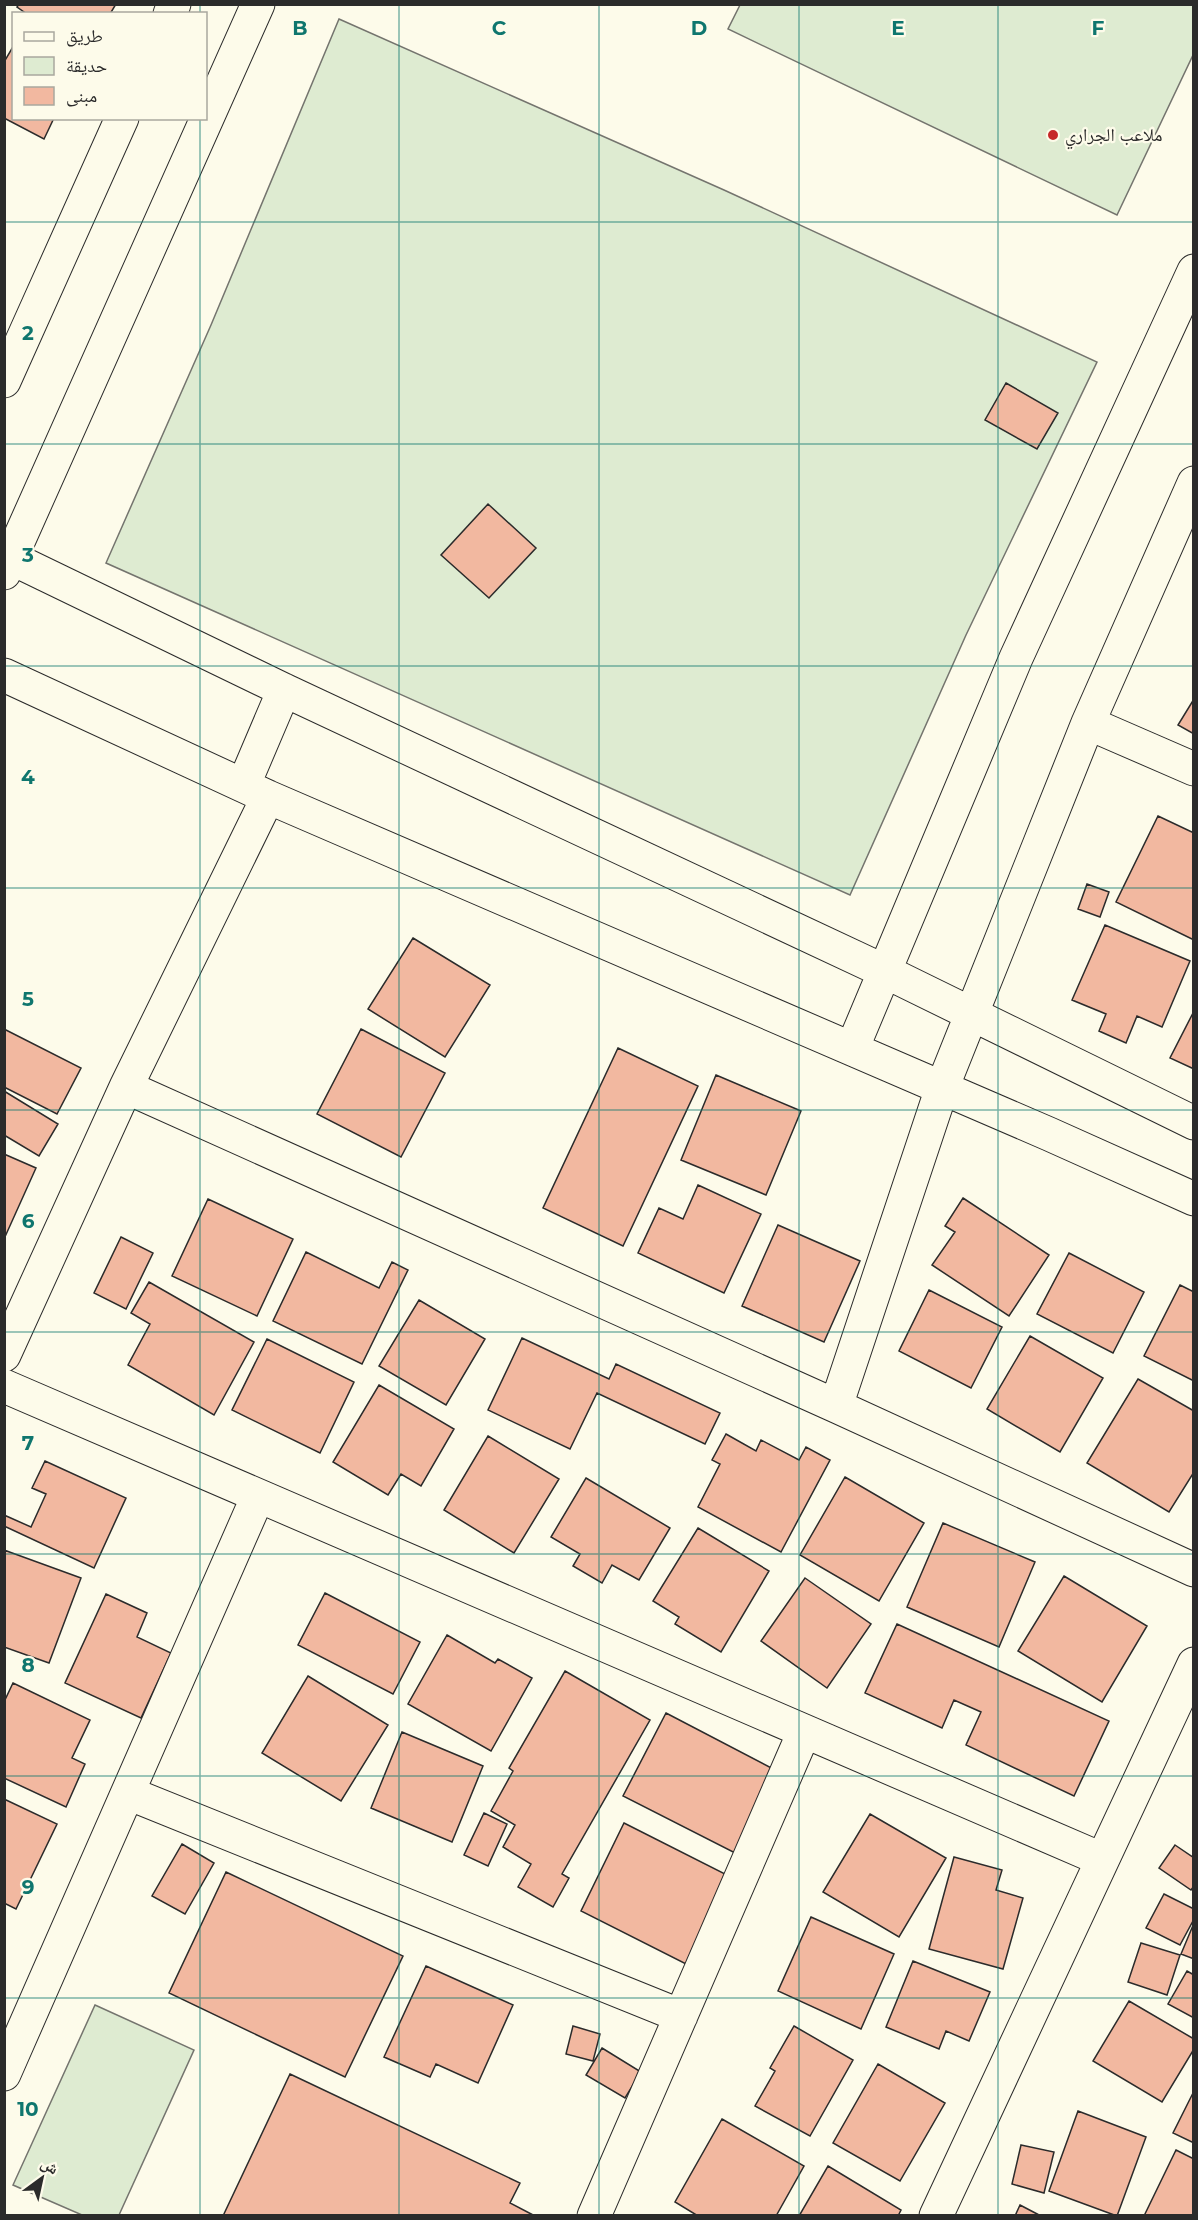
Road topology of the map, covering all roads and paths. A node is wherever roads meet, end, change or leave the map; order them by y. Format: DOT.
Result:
graph roads {
  1 [pos="258,4"];
  2 [pos="207,118"];
  3 [pos="121,120"];
  4 [pos="206,120"];
  5 [pos="1194,271"];
  6 [pos="4,381"];
  7 [pos="1194,483"];
  8 [pos="8,565"];
  9 [pos="4,675"];
  10 [pos="284,690"];
  11 [pos="1088,723"];
  12 [pos="1194,769"];
  13 [pos="256,790"];
  14 [pos="884,971"];
  15 [pos="972,1014"];
  16 [pos="852,1049"];
  17 [pos="126,1087"];
  18 [pos="942,1088"];
  19 [pos="1194,1123"];
  20 [pos="1194,1199"];
  21 [pos="4,1355"];
  22 [pos="4,1386"];
  23 [pos="836,1406"];
  24 [pos="258,1496"];
  25 [pos="1194,1570"];
  26 [pos="1194,1664"];
  27 [pos="804,1732"];
  28 [pos="128,1793"];
  29 [pos="1101,1859"];
  30 [pos="681,2016"];
  31 [pos="4,2074"];
  32 [pos="594,2216"];
  33 [pos="936,2216"];
  1 -- 2 [label="street"];
  3 -- 6 [label="street"];
  4 -- 8 [label="street"];
  5 -- 14 [label="street"];
  7 -- 11 [label="street"];
  8 -- 10 [label="street"];
  9 -- 13 [label="street"];
  10 -- 13 [label="street"];
  10 -- 14 [label="street"];
  11 -- 12 [label="street"];
  11 -- 15 [label="street"];
  13 -- 16 [label="street"];
  13 -- 17 [label="street"];
  14 -- 15 [label="street"];
  14 -- 16 [label="street"];
  15 -- 18 [label="street"];
  15 -- 19 [label="street"];
  16 -- 18 [label="street"];
  17 -- 21 [label="street"];
  17 -- 23 [label="street"];
  18 -- 20 [label="street"];
  18 -- 23 [label="street"];
  22 -- 24 [label="street"];
  23 -- 25 [label="street"];
  24 -- 27 [label="street"];
  24 -- 28 [label="street"];
  26 -- 29 [label="street"];
  27 -- 29 [label="street"];
  27 -- 30 [label="street"];
  28 -- 30 [label="street"];
  28 -- 31 [label="street"];
  29 -- 33 [label="street"];
  30 -- 32 [label="street"];
}
